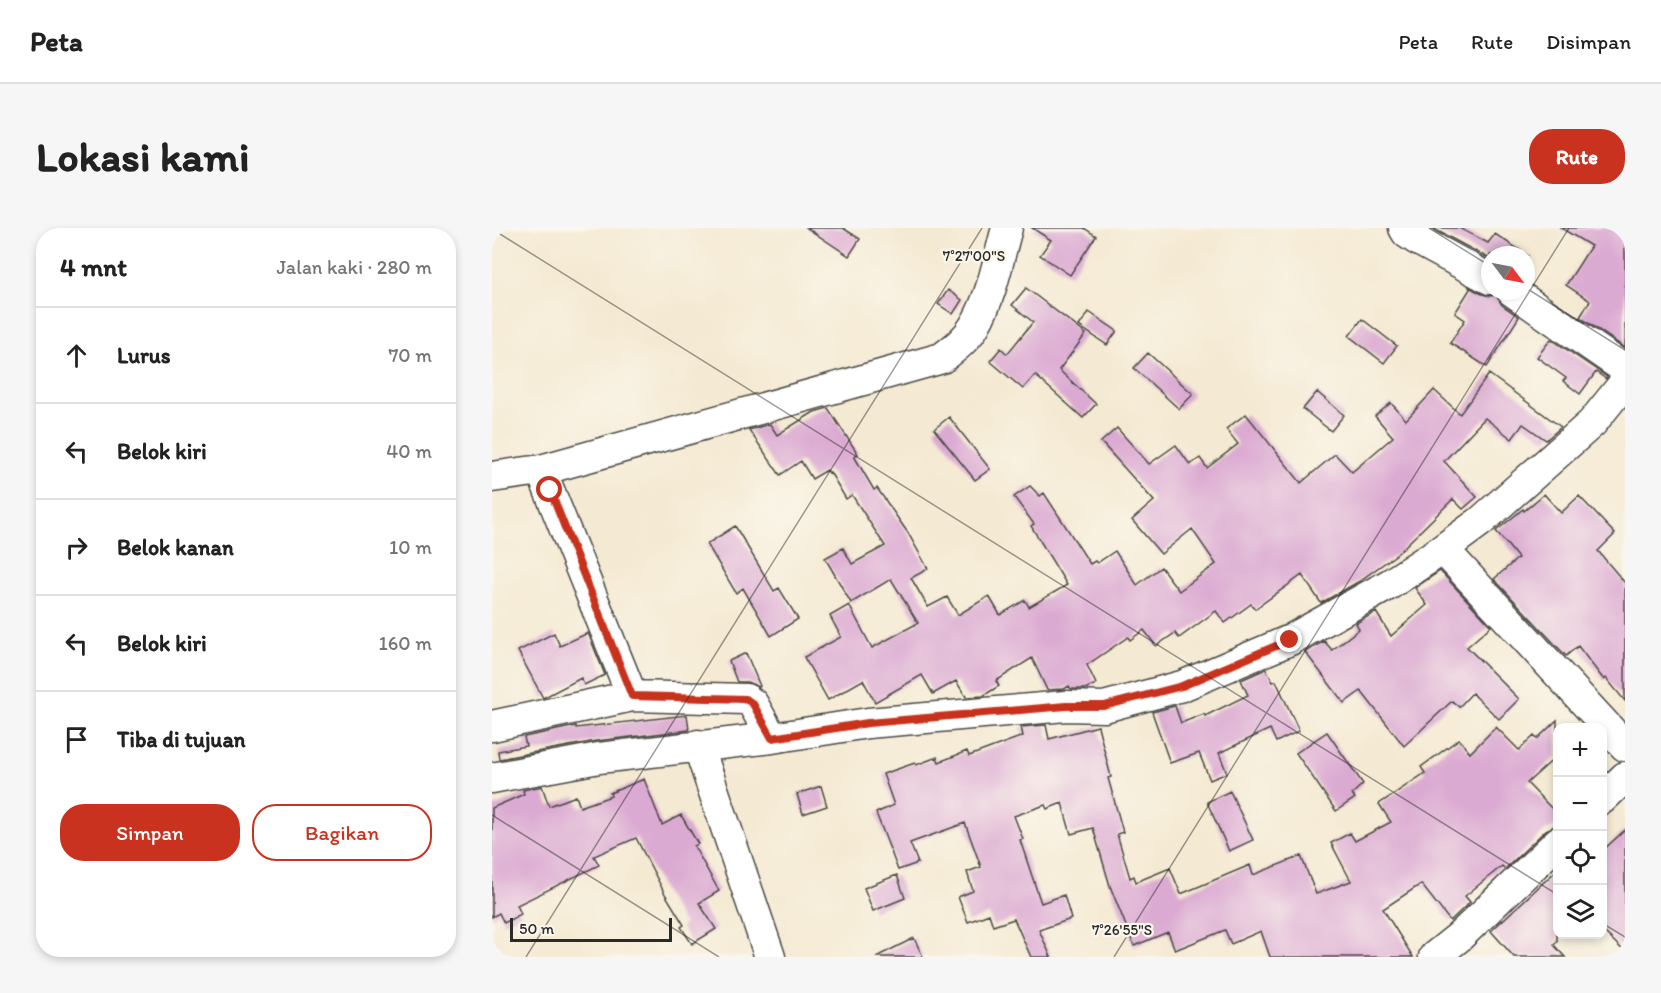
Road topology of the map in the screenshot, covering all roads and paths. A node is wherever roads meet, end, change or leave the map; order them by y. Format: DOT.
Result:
graph roads {
  1 [pos="1007,228"];
  2 [pos="1404,228"];
  3 [pos="1481,274"];
  4 [pos="1525,300"];
  5 [pos="1625,369"];
  6 [pos="1625,382"];
  7 [pos="541,470"];
  8 [pos="492,477"];
  9 [pos="1443,549"];
  10 [pos="632,696"];
  11 [pos="492,726"];
  12 [pos="772,738"];
  13 [pos="698,745"];
  14 [pos="1625,746"];
  15 [pos="1625,777"];
  16 [pos="492,778"];
  17 [pos="1607,794"];
  18 [pos="1553,846"];
  19 [pos="770,957"];
  20 [pos="1434,957"];
  1 -- 7 [label="street"];
  2 -- 3 [label="street"];
  4 -- 5 [label="street"];
  6 -- 9 [label="street"];
  7 -- 8 [label="street"];
  7 -- 10 [label="street"];
  9 -- 12 [label="street"];
  9 -- 14 [label="street"];
  10 -- 11 [label="street"];
  10 -- 12 [label="street"];
  12 -- 13 [label="street"];
  13 -- 16 [label="street"];
  13 -- 19 [label="street"];
  15 -- 17 [label="street"];
  18 -- 20 [label="street"];
}
